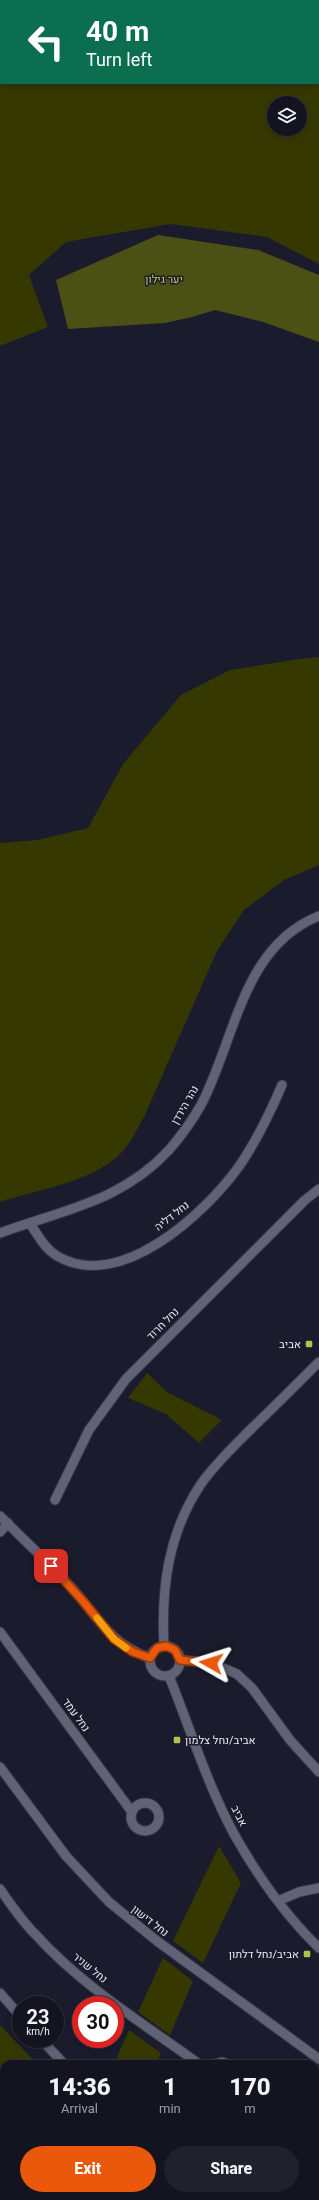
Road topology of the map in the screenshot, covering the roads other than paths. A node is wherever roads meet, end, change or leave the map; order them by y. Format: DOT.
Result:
graph roads {
  1 [pos="319,916"];
  2 [pos="282,1084"];
  3 [pos="319,1190"];
  4 [pos="30,1224"];
  5 [pos="0,1233"];
  6 [pos="319,1362"];
  7 [pos="55,1500"];
  8 [pos="0,1516"];
  9 [pos="8,1523"];
  10 [pos="0,1532"];
  11 [pos="0,1632"];
  12 [pos="164,1646"];
  13 [pos="150,1658"];
  14 [pos="180,1660"];
  15 [pos="169,1676"];
  16 [pos="0,1767"];
  17 [pos="319,1772"];
  18 [pos="132,1812"];
  19 [pos="319,1888"];
  20 [pos="0,1889"];
  21 [pos="278,1901"];
  22 [pos="319,1948"];
  23 [pos="0,1993"];
  24 [pos="12,2007"];
  25 [pos="49,2048"];
  26 [pos="319,2059"];
  27 [pos="60,2060"];
  28 [pos="194,2060"];
  1 -- 4 [label="street, נהר הירדן"];
  2 -- 4 [label="street, נחל דליה"];
  3 -- 7 [label="street, נחל חרוד"];
  4 -- 5 [label="street, נהר הירדן"];
  6 -- 12 [label="street"];
  8 -- 9 [label="street"];
  9 -- 10 [label="street"];
  9 -- 13 [label="street"];
  11 -- 18 [label="street, נחל עמד"];
  12 -- 13 [label="street"];
  12 -- 14 [label="street"];
  13 -- 15 [label="street"];
  14 -- 15 [label="street"];
  14 -- 17 [label="street"];
  15 -- 21 [label="street, אביב"];
  16 -- 26 [label="street, נחל דישון"];
  19 -- 21 [label="street"];
  20 -- 28 [label="street, נחל שניר"];
  21 -- 22 [label="street, אביב"];
  23 -- 24 [label="street"];
  25 -- 27 [label="street"];
}
